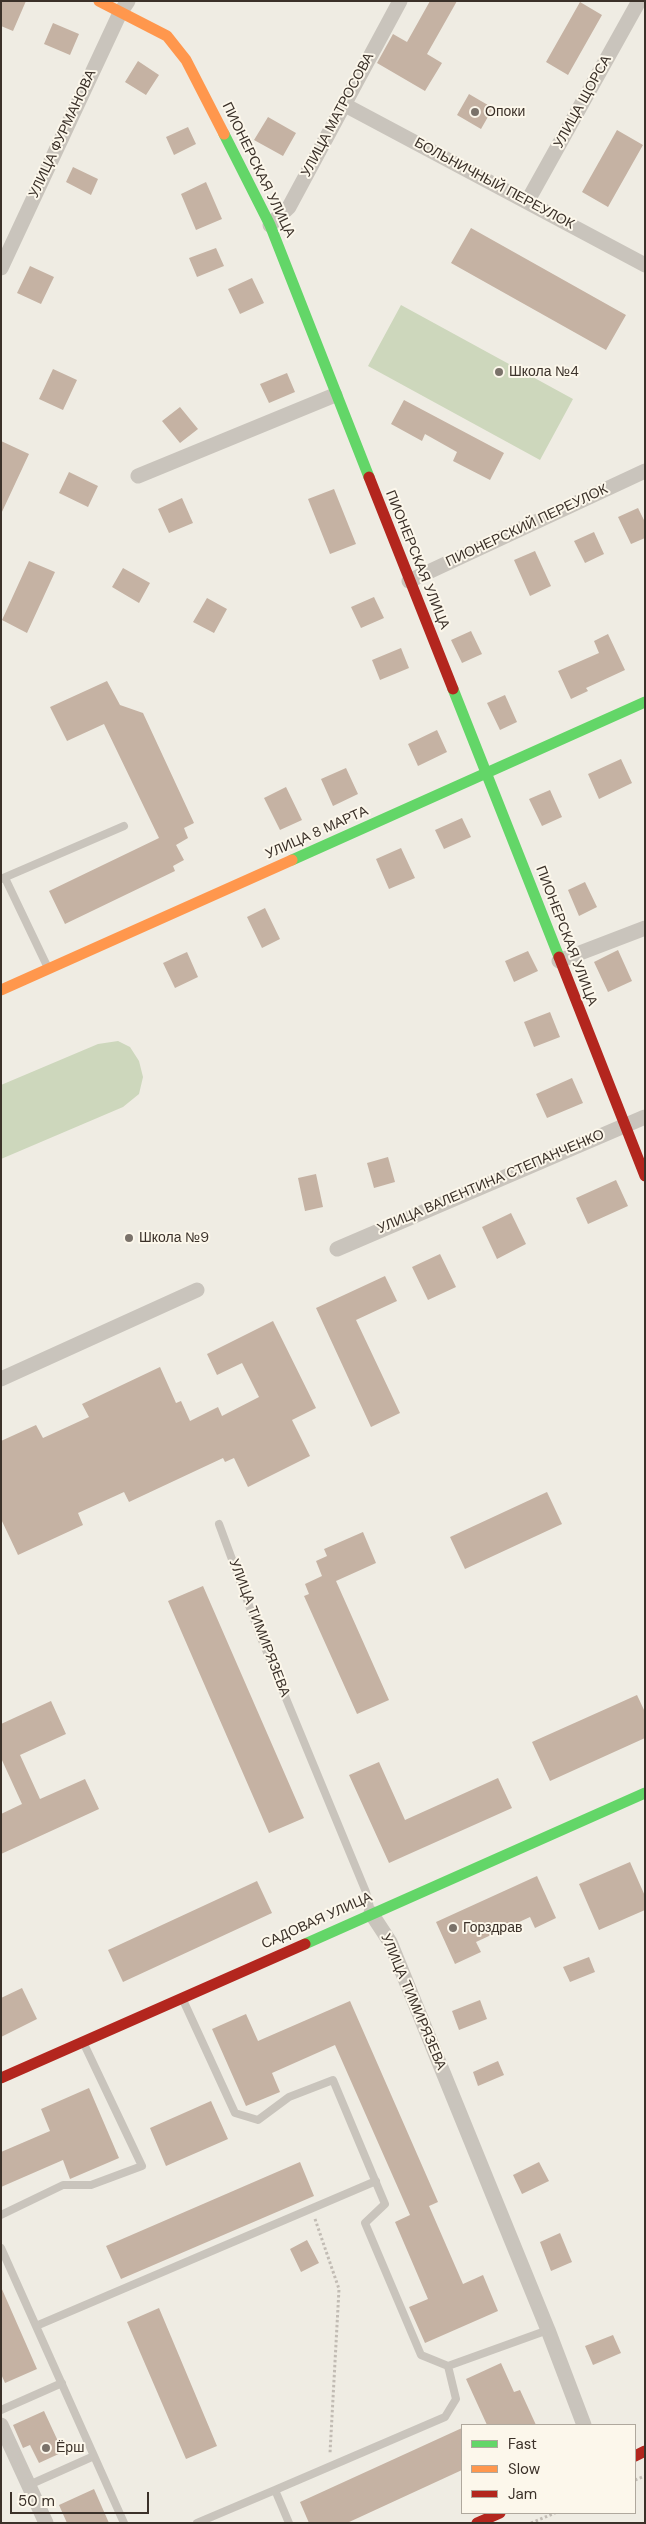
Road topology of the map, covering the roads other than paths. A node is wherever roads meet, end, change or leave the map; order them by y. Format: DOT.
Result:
graph roads {
  1 [pos="100,1"];
  2 [pos="400,1"];
  3 [pos="639,1"];
  4 [pos="124,7"];
  5 [pos="342,104"];
  6 [pos="527,202"];
  7 [pos="270,225"];
  8 [pos="645,265"];
  9 [pos="1,268"];
  10 [pos="335,395"];
  11 [pos="645,471"];
  12 [pos="138,476"];
  13 [pos="409,581"];
  14 [pos="645,702"];
  15 [pos="486,774"];
  16 [pos="124,826"];
  17 [pos="3,879"];
  18 [pos="645,928"];
  19 [pos="559,961"];
  20 [pos="49,969"];
  21 [pos="1,990"];
  22 [pos="645,1117"];
  23 [pos="623,1125"];
  24 [pos="645,1176"];
  25 [pos="337,1248"];
  26 [pos="196,1290"];
  27 [pos="1,1379"];
  28 [pos="219,1524"];
  29 [pos="645,1793"];
  30 [pos="371,1913"];
  31 [pos="181,1997"];
  32 [pos="83,2041"];
  33 [pos="1,2078"];
  34 [pos="376,2181"];
  35 [pos="1,2215"];
  36 [pos="1,2248"];
  37 [pos="36,2326"];
  38 [pos="548,2330"];
  39 [pos="448,2366"];
  40 [pos="62,2383"];
  41 [pos="1,2410"];
  42 [pos="1,2424"];
  43 [pos="584,2424"];
  44 [pos="94,2456"];
  45 [pos="29,2485"];
  46 [pos="275,2490"];
  47 [pos="498,2514"];
  48 [pos="46,2523"];
  49 [pos="124,2523"];
  50 [pos="197,2523"];
  51 [pos="289,2523"];
  52 [pos="477,2523"];
  1 -- 4 [label="street, ПИОНЕРСКАЯ УЛИЦА"];
  2 -- 5 [label="street, УЛИЦА МАТРОСОВА"];
  3 -- 6 [label="street, УЛИЦА ЩОРСА"];
  4 -- 7 [label="street, ПИОНЕРСКАЯ УЛИЦА"];
  4 -- 9 [label="street, УЛИЦА ФУРМАНОВА"];
  5 -- 6 [label="street, БОЛЬНИЧНЫЙ ПЕРЕУЛОК"];
  5 -- 7 [label="street, УЛИЦА МАТРОСОВА"];
  6 -- 8 [label="street, БОЛЬНИЧНЫЙ ПЕРЕУЛОК"];
  7 -- 10 [label="street, ПИОНЕРСКАЯ УЛИЦА"];
  10 -- 12 [label="street"];
  10 -- 13 [label="street, ПИОНЕРСКАЯ УЛИЦА"];
  11 -- 13 [label="street, ПИОНЕРСКИЙ ПЕРЕУЛОК"];
  13 -- 15 [label="street, ПИОНЕРСКАЯ УЛИЦА"];
  14 -- 15 [label="street, УЛИЦА 8 МАРТА"];
  15 -- 19 [label="street, ПИОНЕРСКАЯ УЛИЦА"];
  15 -- 20 [label="street, УЛИЦА 8 МАРТА"];
  16 -- 17 [label="lane"];
  17 -- 20 [label="lane"];
  18 -- 19 [label="street"];
  19 -- 23 [label="street, ПИОНЕРСКАЯ УЛИЦА"];
  20 -- 21 [label="street, УЛИЦА 8 МАРТА"];
  22 -- 23 [label="street, УЛИЦА ВАЛЕНТИНА СТЕПАНЧЕНКО"];
  23 -- 24 [label="street, ПИОНЕРСКАЯ УЛИЦА"];
  23 -- 25 [label="street, УЛИЦА ВАЛЕНТИНА СТЕПАНЧЕНКО"];
  26 -- 27 [label="street"];
  28 -- 30 [label="lane, УЛИЦА ТИМИРЯЗЕВА"];
  29 -- 30 [label="street, САДОВАЯ УЛИЦА"];
  30 -- 31 [label="street, САДОВАЯ УЛИЦА"];
  30 -- 38 [label="street, УЛИЦА ТИМИРЯЗЕВА"];
  31 -- 32 [label="street, САДОВАЯ УЛИЦА"];
  31 -- 34 [label="lane"];
  32 -- 33 [label="street, САДОВАЯ УЛИЦА"];
  32 -- 35 [label="lane"];
  34 -- 37 [label="lane"];
  34 -- 39 [label="lane"];
  36 -- 37 [label="lane"];
  37 -- 40 [label="lane"];
  38 -- 39 [label="lane"];
  38 -- 43 [label="street, УЛИЦА ТИМИРЯЗЕВА"];
  39 -- 46 [label="lane"];
  40 -- 41 [label="lane"];
  40 -- 44 [label="lane"];
  42 -- 45 [label="street"];
  44 -- 45 [label="lane"];
  44 -- 49 [label="lane"];
  45 -- 48 [label="street"];
  46 -- 50 [label="lane"];
  46 -- 51 [label="lane"];
  47 -- 52 [label="street"];
}
